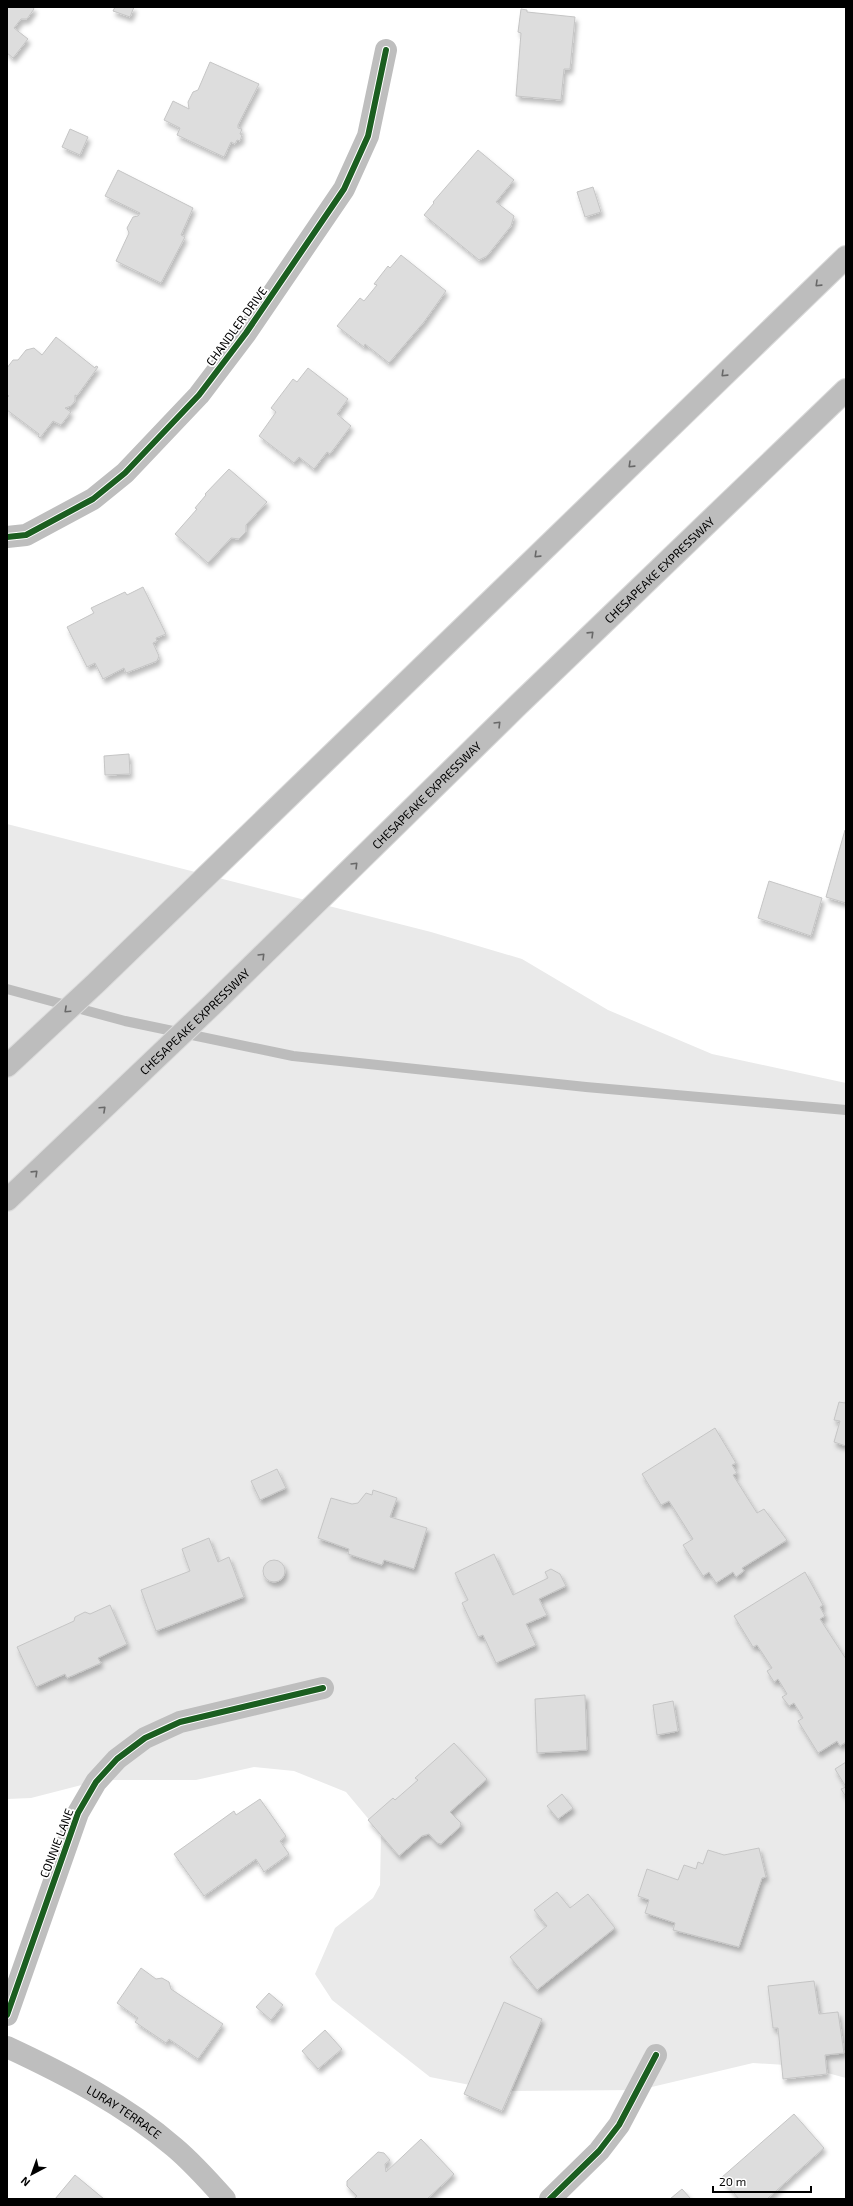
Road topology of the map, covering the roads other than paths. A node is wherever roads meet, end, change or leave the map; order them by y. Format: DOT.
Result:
graph roads {
  1 [pos="386,50"];
  2 [pos="846,257"];
  3 [pos="846,390"];
  4 [pos="7,537"];
  5 [pos="7,1066"];
  6 [pos="7,1200"];
  7 [pos="323,1688"];
  8 [pos="7,2015"];
  9 [pos="7,2047"];
  10 [pos="656,2056"];
  11 [pos="225,2199"];
  12 [pos="550,2199"];
  1 -- 4 [label="street, CHANDLER DRIVE"];
  2 -- 5 [label="highway, one-way"];
  6 -- 3 [label="highway, CHESAPEAKE EXPRESSWAY, one-way"];
  7 -- 8 [label="street, CONNIE LANE"];
  9 -- 11 [label="street, LURAY TERRACE"];
  10 -- 12 [label="street"];
}
